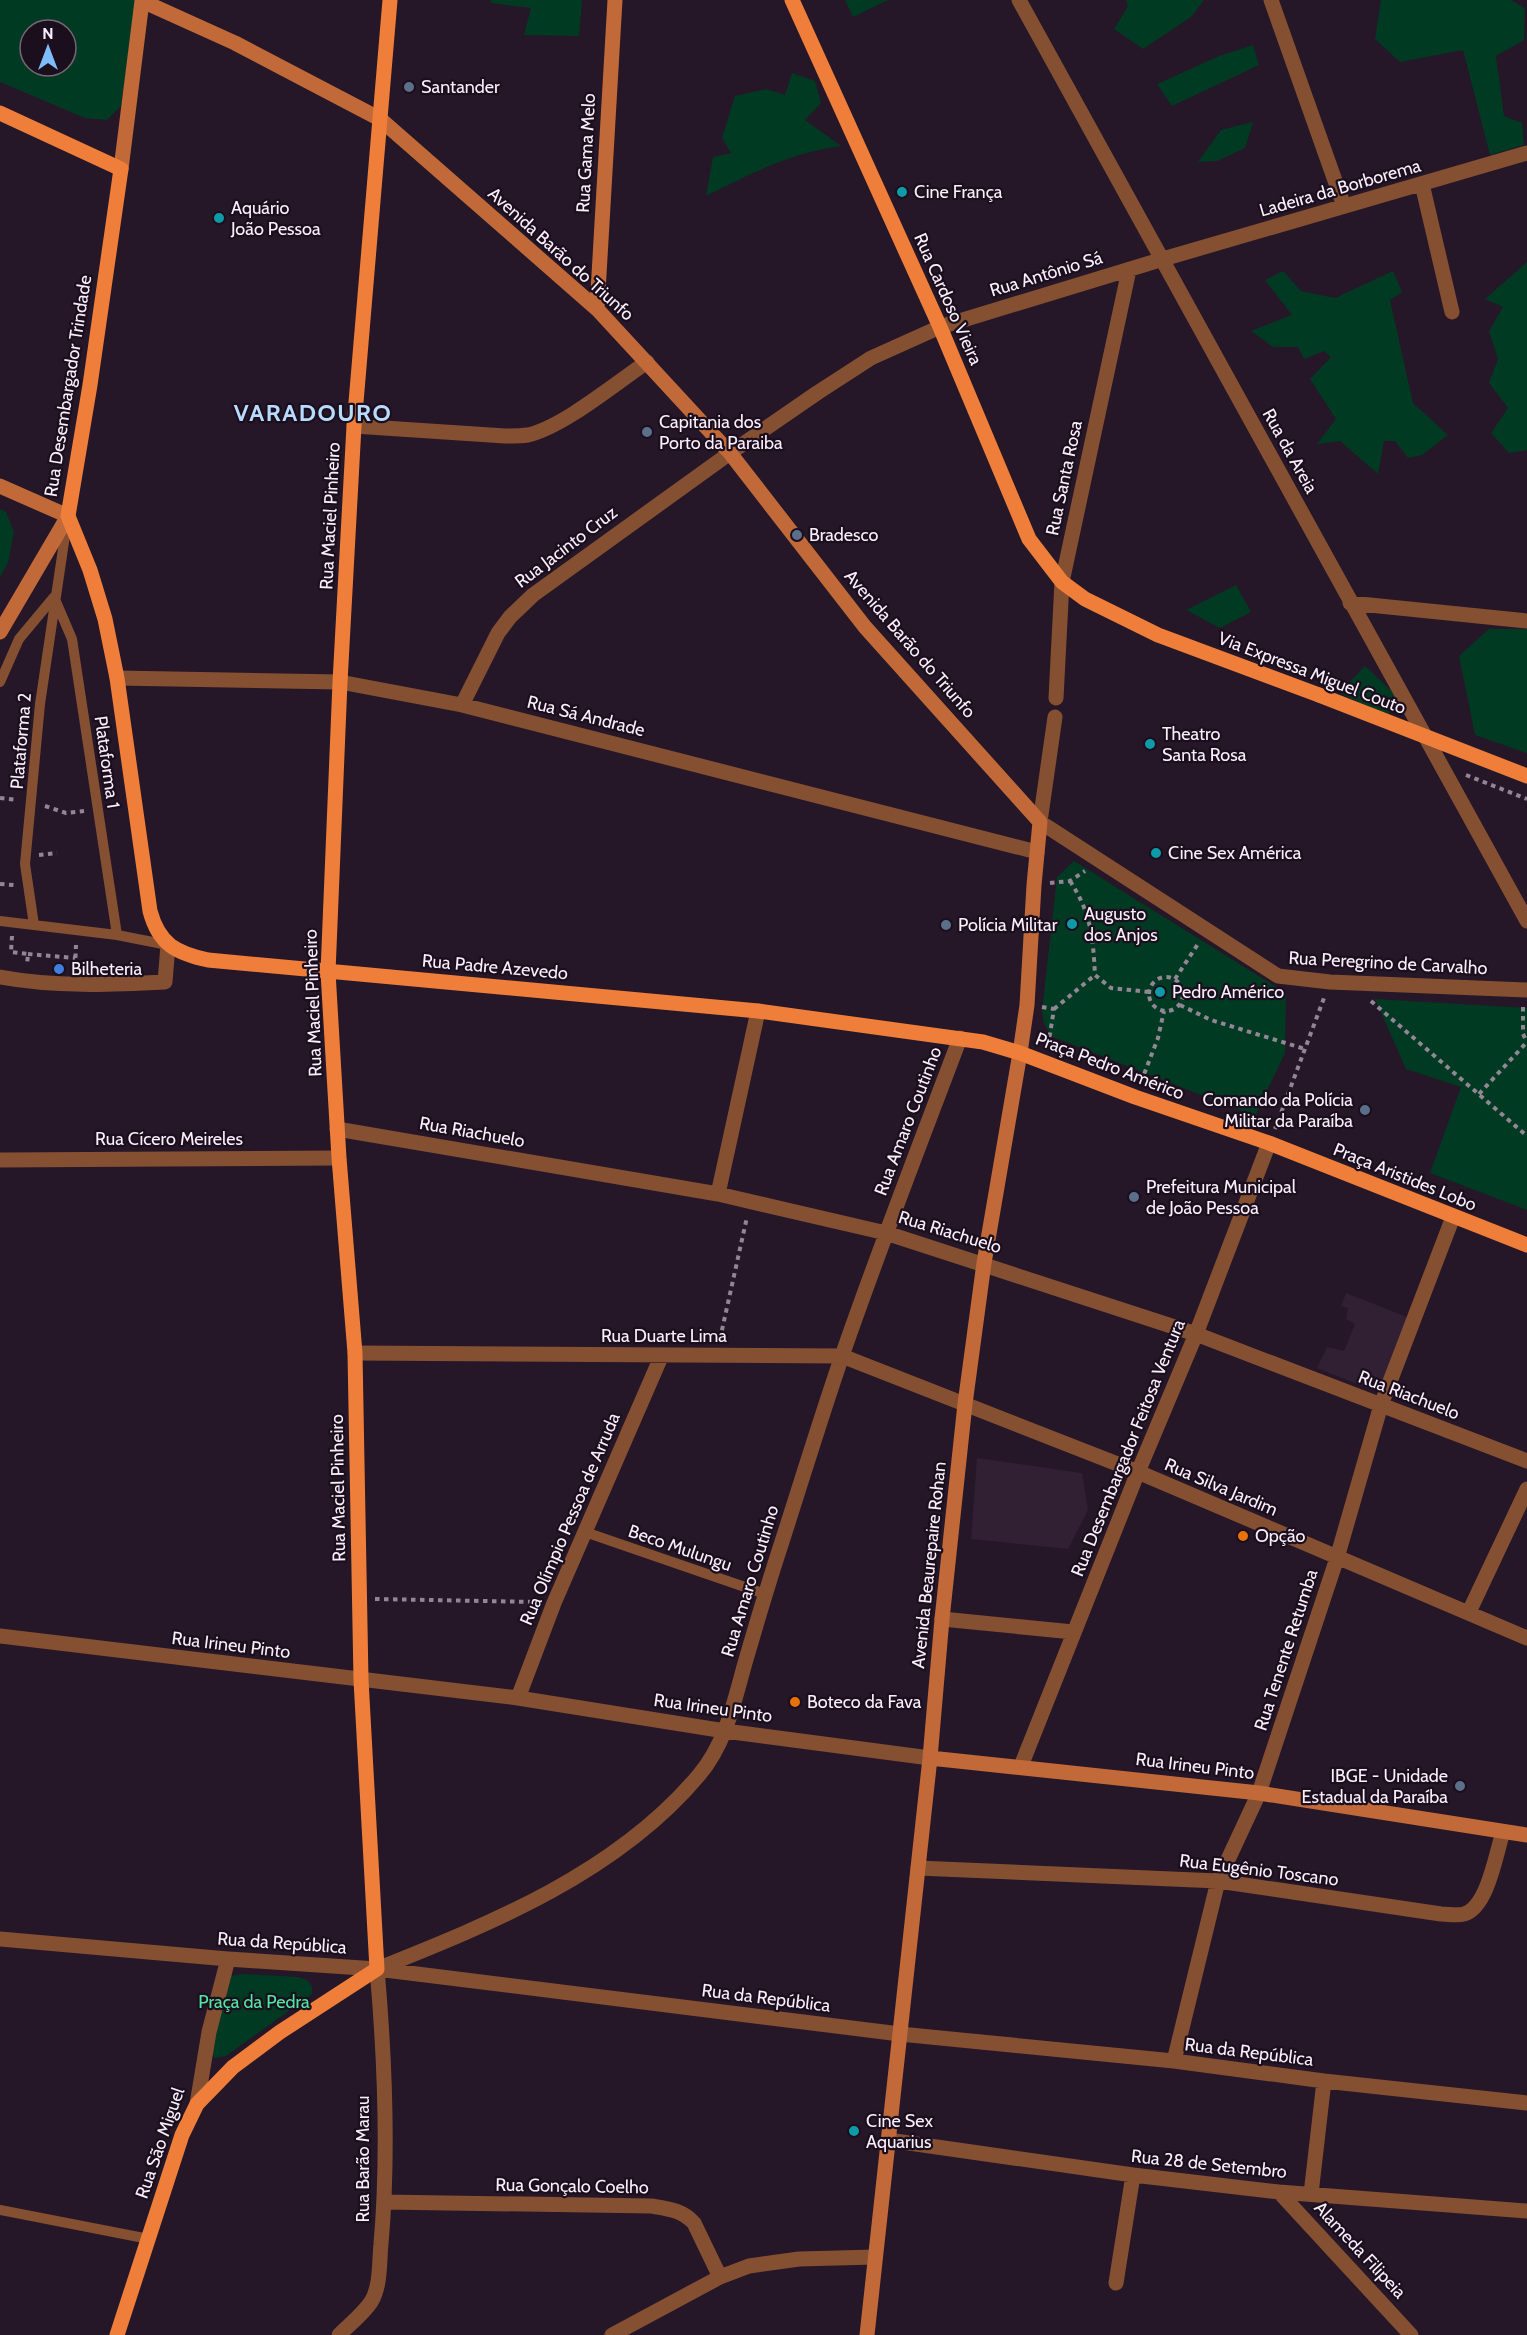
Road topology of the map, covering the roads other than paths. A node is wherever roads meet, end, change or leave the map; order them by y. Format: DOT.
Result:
graph roads {
  1 [pos="390,0"];
  2 [pos="615,0"];
  3 [pos="792,0"];
  4 [pos="1019,0"];
  5 [pos="1271,0"];
  6 [pos="142,1"];
  7 [pos="0,113"];
  8 [pos="380,119"];
  9 [pos="1527,153"];
  10 [pos="120,169"];
  11 [pos="1422,184"];
  12 [pos="1344,206"];
  13 [pos="1163,259"];
  14 [pos="1129,270"];
  15 [pos="597,309"];
  16 [pos="1452,312"];
  17 [pos="940,327"];
  18 [pos="647,362"];
  19 [pos="354,426"];
  20 [pos="730,453"];
  21 [pos="0,486"];
  22 [pos="68,516"];
  23 [pos="1062,582"];
  24 [pos="54,596"];
  25 [pos="1086,599"];
  26 [pos="1350,603"];
  27 [pos="1527,621"];
  28 [pos="0,632"];
  29 [pos="117,678"];
  30 [pos="0,681"];
  31 [pos="340,682"];
  32 [pos="1056,698"];
  33 [pos="462,705"];
  34 [pos="1055,717"];
  35 [pos="1527,776"];
  36 [pos="1040,822"];
  37 [pos="1037,852"];
  38 [pos="0,921"];
  39 [pos="1527,921"];
  40 [pos="34,925"];
  41 [pos="117,935"];
  42 [pos="168,945"];
  43 [pos="328,972"];
  44 [pos="0,977"];
  45 [pos="1526,989"];
  46 [pos="758,1011"];
  47 [pos="960,1038"];
  48 [pos="1020,1053"];
  49 [pos="337,1129"];
  50 [pos="1269,1143"];
  51 [pos="339,1158"];
  52 [pos="0,1160"];
  53 [pos="718,1194"];
  54 [pos="1454,1217"];
  55 [pos="886,1233"];
  56 [pos="1527,1245"];
  57 [pos="984,1263"];
  58 [pos="1196,1334"];
  59 [pos="355,1353"];
  60 [pos="661,1356"];
  61 [pos="842,1356"];
  62 [pos="964,1404"];
  63 [pos="1381,1405"];
  64 [pos="1527,1461"];
  65 [pos="1137,1472"];
  66 [pos="1527,1489"];
  67 [pos="585,1532"];
  68 [pos="1337,1558"];
  69 [pos="765,1594"];
  70 [pos="1469,1612"];
  71 [pos="942,1619"];
  72 [pos="1073,1632"];
  73 [pos="0,1636"];
  74 [pos="1527,1638"];
  75 [pos="361,1680"];
  76 [pos="518,1698"];
  77 [pos="726,1731"];
  78 [pos="930,1758"];
  79 [pos="1021,1766"];
  80 [pos="1259,1794"];
  81 [pos="1503,1832"];
  82 [pos="1527,1835"];
  83 [pos="918,1868"];
  84 [pos="1218,1881"];
  85 [pos="0,1939"];
  86 [pos="228,1959"];
  87 [pos="377,1969"];
  88 [pos="900,2034"];
  89 [pos="1174,2061"];
  90 [pos="1324,2081"];
  91 [pos="1527,2103"];
  92 [pos="197,2104"];
  93 [pos="888,2140"];
  94 [pos="1133,2175"];
  95 [pos="1279,2192"];
  96 [pos="1311,2194"];
  97 [pos="384,2202"];
  98 [pos="0,2210"];
  99 [pos="1527,2211"];
  100 [pos="149,2240"];
  101 [pos="875,2257"];
  102 [pos="720,2277"];
  103 [pos="1116,2283"];
  104 [pos="117,2335"];
  105 [pos="339,2335"];
  106 [pos="612,2335"];
  107 [pos="867,2335"];
  108 [pos="1412,2335"];
  1 -- 8 [label="main road, Rua Maciel Pinheiro"];
  2 -- 15 [label="main road, Rua Gama Melo"];
  3 -- 17 [label="main road, Rua Cardoso Vieira"];
  4 -- 13 [label="street, Rua da Areia"];
  5 -- 12 [label="street"];
  6 -- 8 [label="main road, Avenida Barão do Triunfo"];
  6 -- 10 [label="main road, Rua Desembargador Trindade"];
  7 -- 10 [label="main road"];
  8 -- 15 [label="main road, Avenida Barão do Triunfo"];
  8 -- 19 [label="main road, Rua Maciel Pinheiro"];
  9 -- 11 [label="street, Ladeira da Borborema"];
  10 -- 22 [label="main road, Rua Desembargador Trindade"];
  11 -- 12 [label="street, Ladeira da Borborema"];
  11 -- 16 [label="street"];
  12 -- 13 [label="street, Ladeira da Borborema"];
  13 -- 14 [label="street, Rua Antônio Sá"];
  13 -- 26 [label="street, Rua da Areia"];
  14 -- 17 [label="street, Rua Antônio Sá"];
  14 -- 23 [label="street, Rua Santa Rosa"];
  15 -- 18 [label="main road, Avenida Barão do Triunfo"];
  17 -- 20 [label="street, Rua Antônio Sá"];
  17 -- 23 [label="main road, Rua Cardoso Vieira"];
  18 -- 19 [label="street"];
  18 -- 20 [label="main road, Avenida Barão do Triunfo"];
  19 -- 31 [label="main road, Rua Maciel Pinheiro"];
  20 -- 33 [label="street, Rua Jacinto Cruz"];
  20 -- 36 [label="main road, Avenida Barão do Triunfo"];
  21 -- 22 [label="main road"];
  22 -- 24 [label="lane, Plataforma 2"];
  22 -- 28 [label="main road"];
  22 -- 29 [label="main road, Rua Desembargador Trindade"];
  23 -- 25 [label="main road, Rua Cardoso Vieira"];
  23 -- 32 [label="street, Rua Santa Rosa"];
  24 -- 30 [label="lane"];
  24 -- 40 [label="lane, Plataforma 2"];
  24 -- 41 [label="lane, Plataforma 1"];
  25 -- 35 [label="main road, Via Expressa Miguel Couto, bridge"];
  26 -- 27 [label="street"];
  26 -- 39 [label="street, Rua da Areia"];
  29 -- 31 [label="street, Rua Sá Andrade"];
  29 -- 42 [label="main road, Rua Desembargador Trindade"];
  31 -- 33 [label="street, Rua Sá Andrade"];
  31 -- 43 [label="main road, Rua Maciel Pinheiro"];
  33 -- 37 [label="street, Rua Sá Andrade"];
  34 -- 36 [label="street"];
  36 -- 37 [label="main road, Praça Pedro Américo"];
  36 -- 45 [label="street, Rua Peregrino de Carvalho"];
  37 -- 48 [label="main road, Praça Pedro Américo"];
  38 -- 40 [label="lane"];
  40 -- 41 [label="lane"];
  41 -- 42 [label="lane"];
  42 -- 43 [label="main road, Rua Padre Azevedo"];
  42 -- 44 [label="street"];
  43 -- 46 [label="main road, Rua Padre Azevedo"];
  43 -- 49 [label="main road, Rua Maciel Pinheiro"];
  46 -- 47 [label="main road, Rua Padre Azevedo"];
  46 -- 53 [label="street"];
  47 -- 48 [label="main road, Rua Padre Azevedo"];
  47 -- 55 [label="street, Rua Amaro Coutinho"];
  48 -- 50 [label="main road, Praça Pedro Américo"];
  48 -- 57 [label="main road, Avenida Beaurepaire Rohan"];
  49 -- 51 [label="main road, Rua Maciel Pinheiro"];
  49 -- 53 [label="street, Rua Riachuelo"];
  50 -- 54 [label="main road, Praça Aristides Lobo"];
  50 -- 58 [label="street, Rua Desembargador Feitosa Ventura"];
  51 -- 52 [label="street, Rua Cícero Meireles"];
  51 -- 59 [label="main road, Rua Maciel Pinheiro"];
  53 -- 55 [label="street, Rua Riachuelo"];
  54 -- 56 [label="main road, Praça Aristides Lobo"];
  54 -- 63 [label="street, Rua Tenente Retumba"];
  55 -- 57 [label="street, Rua Riachuelo"];
  55 -- 61 [label="street, Rua Amaro Coutinho"];
  57 -- 58 [label="street, Rua Riachuelo"];
  57 -- 62 [label="main road, Avenida Beaurepaire Rohan"];
  58 -- 63 [label="street, Rua Riachuelo"];
  58 -- 65 [label="street, Rua Desembargador Feitosa Ventura"];
  59 -- 60 [label="street, Rua Duarte Lima"];
  59 -- 75 [label="main road, Rua Maciel Pinheiro"];
  60 -- 61 [label="street, Rua Duarte Lima"];
  60 -- 67 [label="street, Rua Olímpio Pessoa de Arruda"];
  61 -- 62 [label="street, Rua Duarte Lima"];
  61 -- 69 [label="street, Rua Amaro Coutinho"];
  62 -- 65 [label="street, Rua Silva Jardim"];
  62 -- 71 [label="main road, Avenida Beaurepaire Rohan"];
  63 -- 64 [label="street, Rua Riachuelo"];
  63 -- 68 [label="street, Rua Tenente Retumba"];
  65 -- 68 [label="street, Rua Silva Jardim"];
  65 -- 72 [label="street, Rua Desembargador Feitosa Ventura"];
  66 -- 70 [label="street"];
  67 -- 69 [label="lane, Beco Mulungu"];
  67 -- 76 [label="street, Rua Olímpio Pessoa de Arruda"];
  68 -- 70 [label="street, Rua Silva Jardim"];
  68 -- 80 [label="street, Rua Tenente Retumba"];
  69 -- 77 [label="street, Rua Amaro Coutinho"];
  70 -- 74 [label="street, Rua Silva Jardim"];
  71 -- 72 [label="street"];
  71 -- 78 [label="main road, Avenida Beaurepaire Rohan"];
  72 -- 79 [label="street, Rua Desembargador Feitosa Ventura"];
  73 -- 75 [label="street, Rua Irineu Pinto"];
  75 -- 76 [label="street, Rua Irineu Pinto"];
  75 -- 87 [label="main road, Rua Maciel Pinheiro"];
  76 -- 77 [label="street, Rua Irineu Pinto"];
  77 -- 78 [label="street, Rua Irineu Pinto"];
  77 -- 87 [label="street, Rua Amaro Coutinho"];
  78 -- 79 [label="main road, Rua Irineu Pinto"];
  78 -- 83 [label="main road, Avenida Beaurepaire Rohan"];
  79 -- 80 [label="main road, Rua Irineu Pinto"];
  80 -- 81 [label="main road, Rua Irineu Pinto"];
  80 -- 84 [label="street, Rua Tenente Retumba"];
  81 -- 82 [label="main road, Rua Irineu Pinto"];
  81 -- 84 [label="street, Rua Eugênio Toscano"];
  83 -- 84 [label="street, Rua Eugênio Toscano"];
  83 -- 88 [label="main road, Avenida Beaurepaire Rohan"];
  84 -- 89 [label="street, Rua Tenente Retumba"];
  85 -- 86 [label="street, Rua da República"];
  86 -- 87 [label="street, Rua da República"];
  86 -- 92 [label="street, Rua São Miguel"];
  87 -- 88 [label="street, Rua da República"];
  87 -- 92 [label="main road"];
  87 -- 97 [label="street, Rua Barão Marau"];
  88 -- 89 [label="street, Rua da República"];
  88 -- 93 [label="main road, Avenida Beaurepaire Rohan"];
  89 -- 90 [label="street, Rua da República"];
  90 -- 91 [label="street, Rua da República"];
  90 -- 96 [label="street, Alameda Filipeia"];
  92 -- 100 [label="main road, Rua São Miguel"];
  93 -- 94 [label="street, Rua 28 de Setembro"];
  93 -- 101 [label="main road, Avenida Beaurepaire Rohan"];
  94 -- 95 [label="street, Rua 28 de Setembro"];
  94 -- 103 [label="street"];
  95 -- 96 [label="street, Rua 28 de Setembro"];
  95 -- 108 [label="street, Alameda Filipeia"];
  96 -- 99 [label="street, Rua 28 de Setembro"];
  97 -- 102 [label="street, Rua Gonçalo Coelho"];
  97 -- 105 [label="street, Rua Barão Marau"];
  98 -- 100 [label="lane"];
  100 -- 104 [label="main road, Rua São Miguel"];
  101 -- 102 [label="street"];
  101 -- 107 [label="main road, Avenida Beaurepaire Rohan"];
  102 -- 106 [label="street"];
}
